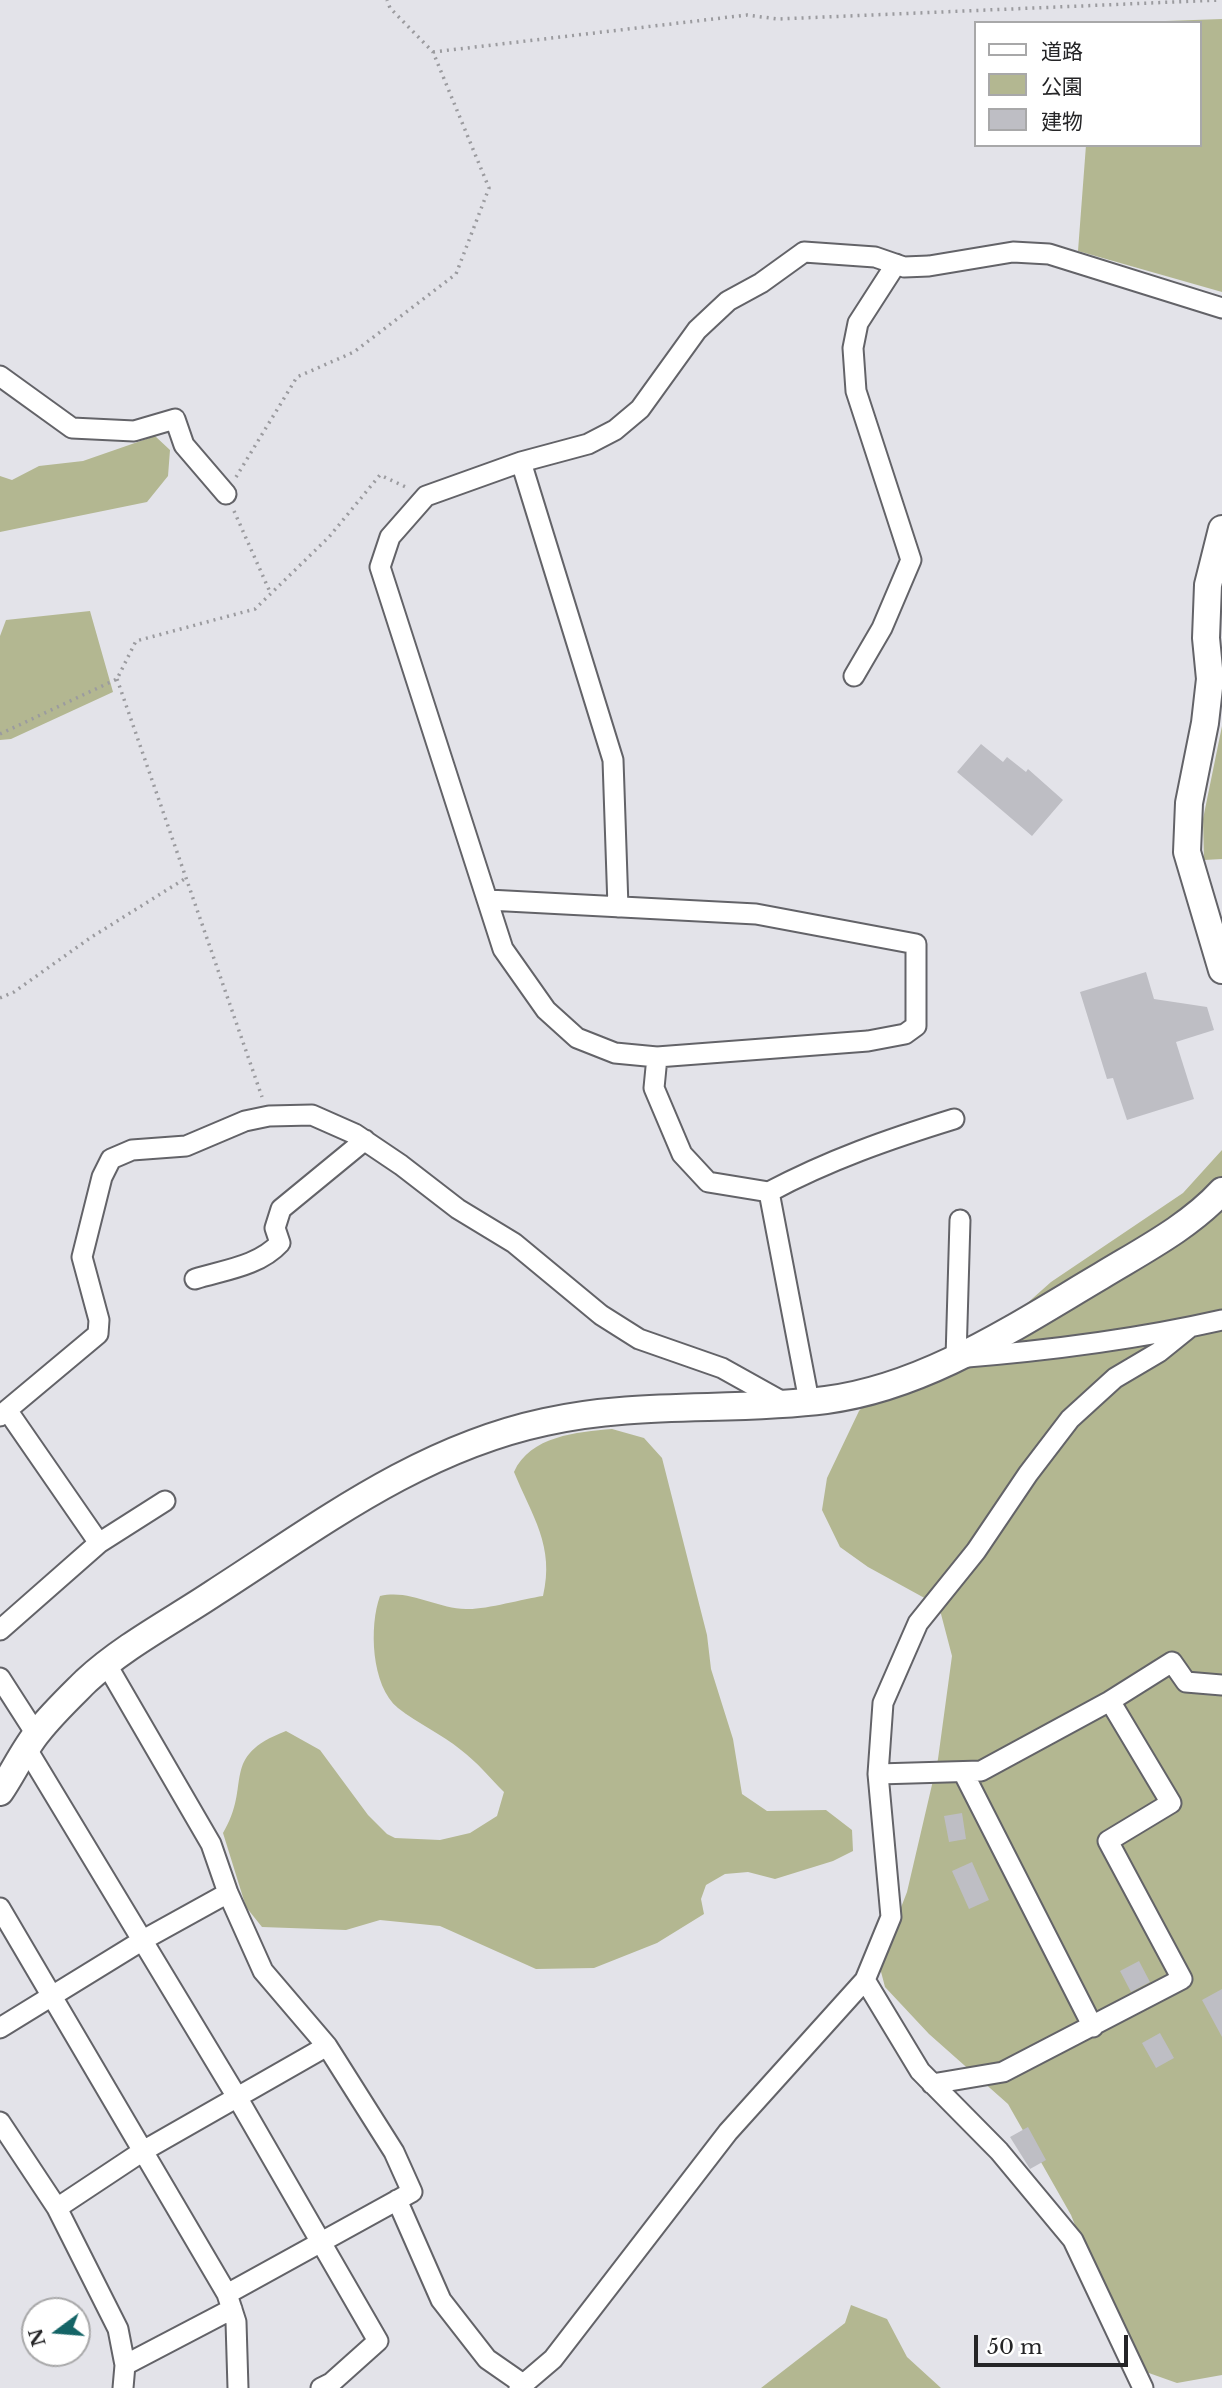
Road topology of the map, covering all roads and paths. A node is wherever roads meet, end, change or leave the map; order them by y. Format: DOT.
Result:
graph roads {
  1 [pos="387,0"];
  2 [pos="1220,0"];
  3 [pos="433,52"];
  4 [pos="895,264"];
  5 [pos="1222,308"];
  6 [pos="0,376"];
  7 [pos="522,462"];
  8 [pos="226,494"];
  9 [pos="426,496"];
  10 [pos="1222,529"];
  11 [pos="270,592"];
  12 [pos="854,676"];
  13 [pos="117,679"];
  14 [pos="0,734"];
  15 [pos="186,878"];
  16 [pos="488,900"];
  17 [pos="618,907"];
  18 [pos="1222,970"];
  19 [pos="0,998"];
  20 [pos="657,1057"];
  21 [pos="268,1116"];
  22 [pos="954,1119"];
  23 [pos="365,1140"];
  24 [pos="1222,1191"];
  25 [pos="769,1192"];
  26 [pos="960,1220"];
  27 [pos="195,1279"];
  28 [pos="1222,1320"];
  29 [pos="1190,1327"];
  30 [pos="956,1358"];
  31 [pos="809,1401"];
  32 [pos="783,1402"];
  33 [pos="3,1413"];
  34 [pos="165,1502"];
  35 [pos="99,1543"];
  36 [pos="0,1630"];
  37 [pos="107,1665"];
  38 [pos="0,1678"];
  39 [pos="1222,1685"];
  40 [pos="1110,1700"];
  41 [pos="32,1742"];
  42 [pos="962,1772"];
  43 [pos="878,1774"];
  44 [pos="0,1791"];
  45 [pos="228,1893"];
  46 [pos="0,1908"];
  47 [pos="143,1940"];
  48 [pos="865,1979"];
  49 [pos="52,1996"];
  50 [pos="1093,2027"];
  51 [pos="0,2028"];
  52 [pos="327,2046"];
  53 [pos="932,2084"];
  54 [pos="237,2097"];
  55 [pos="0,2122"];
  56 [pos="143,2151"];
  57 [pos="397,2200"];
  58 [pos="57,2208"];
  59 [pos="321,2241"];
  60 [pos="229,2302"];
  61 [pos="125,2365"];
  62 [pos="521,2386"];
  63 [pos="124,2388"];
  64 [pos="238,2388"];
  65 [pos="321,2388"];
  66 [pos="1143,2388"];
  1 -- 3 [label="path"];
  2 -- 3 [label="path"];
  3 -- 8 [label="path"];
  4 -- 5 [label="street"];
  4 -- 7 [label="street"];
  4 -- 12 [label="street"];
  6 -- 8 [label="street"];
  7 -- 9 [label="street"];
  7 -- 17 [label="street"];
  8 -- 11 [label="path"];
  9 -- 11 [label="path"];
  9 -- 16 [label="street"];
  10 -- 18 [label="street"];
  11 -- 13 [label="path"];
  13 -- 14 [label="path"];
  13 -- 15 [label="path"];
  15 -- 19 [label="path"];
  15 -- 21 [label="path"];
  16 -- 17 [label="street"];
  16 -- 20 [label="street"];
  17 -- 20 [label="street"];
  20 -- 25 [label="street"];
  21 -- 23 [label="street"];
  21 -- 33 [label="street"];
  22 -- 25 [label="street"];
  23 -- 27 [label="street"];
  23 -- 32 [label="street"];
  24 -- 30 [label="street"];
  25 -- 31 [label="street"];
  26 -- 30 [label="street"];
  28 -- 29 [label="street"];
  29 -- 30 [label="street"];
  29 -- 43 [label="street"];
  30 -- 31 [label="street"];
  31 -- 32 [label="street"];
  32 -- 37 [label="street"];
  33 -- 35 [label="street"];
  34 -- 35 [label="street"];
  35 -- 36 [label="street"];
  37 -- 41 [label="street"];
  37 -- 45 [label="street"];
  38 -- 41 [label="street"];
  39 -- 40 [label="street"];
  40 -- 42 [label="street"];
  40 -- 50 [label="street"];
  41 -- 44 [label="street"];
  41 -- 47 [label="street"];
  42 -- 43 [label="street"];
  42 -- 50 [label="street"];
  43 -- 48 [label="street"];
  45 -- 47 [label="street"];
  45 -- 52 [label="street"];
  46 -- 49 [label="street"];
  47 -- 49 [label="street"];
  47 -- 54 [label="street"];
  48 -- 53 [label="street"];
  48 -- 62 [label="street"];
  49 -- 51 [label="street"];
  49 -- 56 [label="street"];
  50 -- 53 [label="street"];
  52 -- 54 [label="street"];
  52 -- 57 [label="street"];
  53 -- 66 [label="street"];
  54 -- 56 [label="street"];
  54 -- 59 [label="street"];
  55 -- 58 [label="street"];
  56 -- 58 [label="street"];
  56 -- 60 [label="street"];
  57 -- 59 [label="street"];
  57 -- 62 [label="street"];
  58 -- 61 [label="street"];
  59 -- 60 [label="street"];
  59 -- 65 [label="street"];
  60 -- 61 [label="street"];
  60 -- 64 [label="street"];
  61 -- 63 [label="street"];
}
